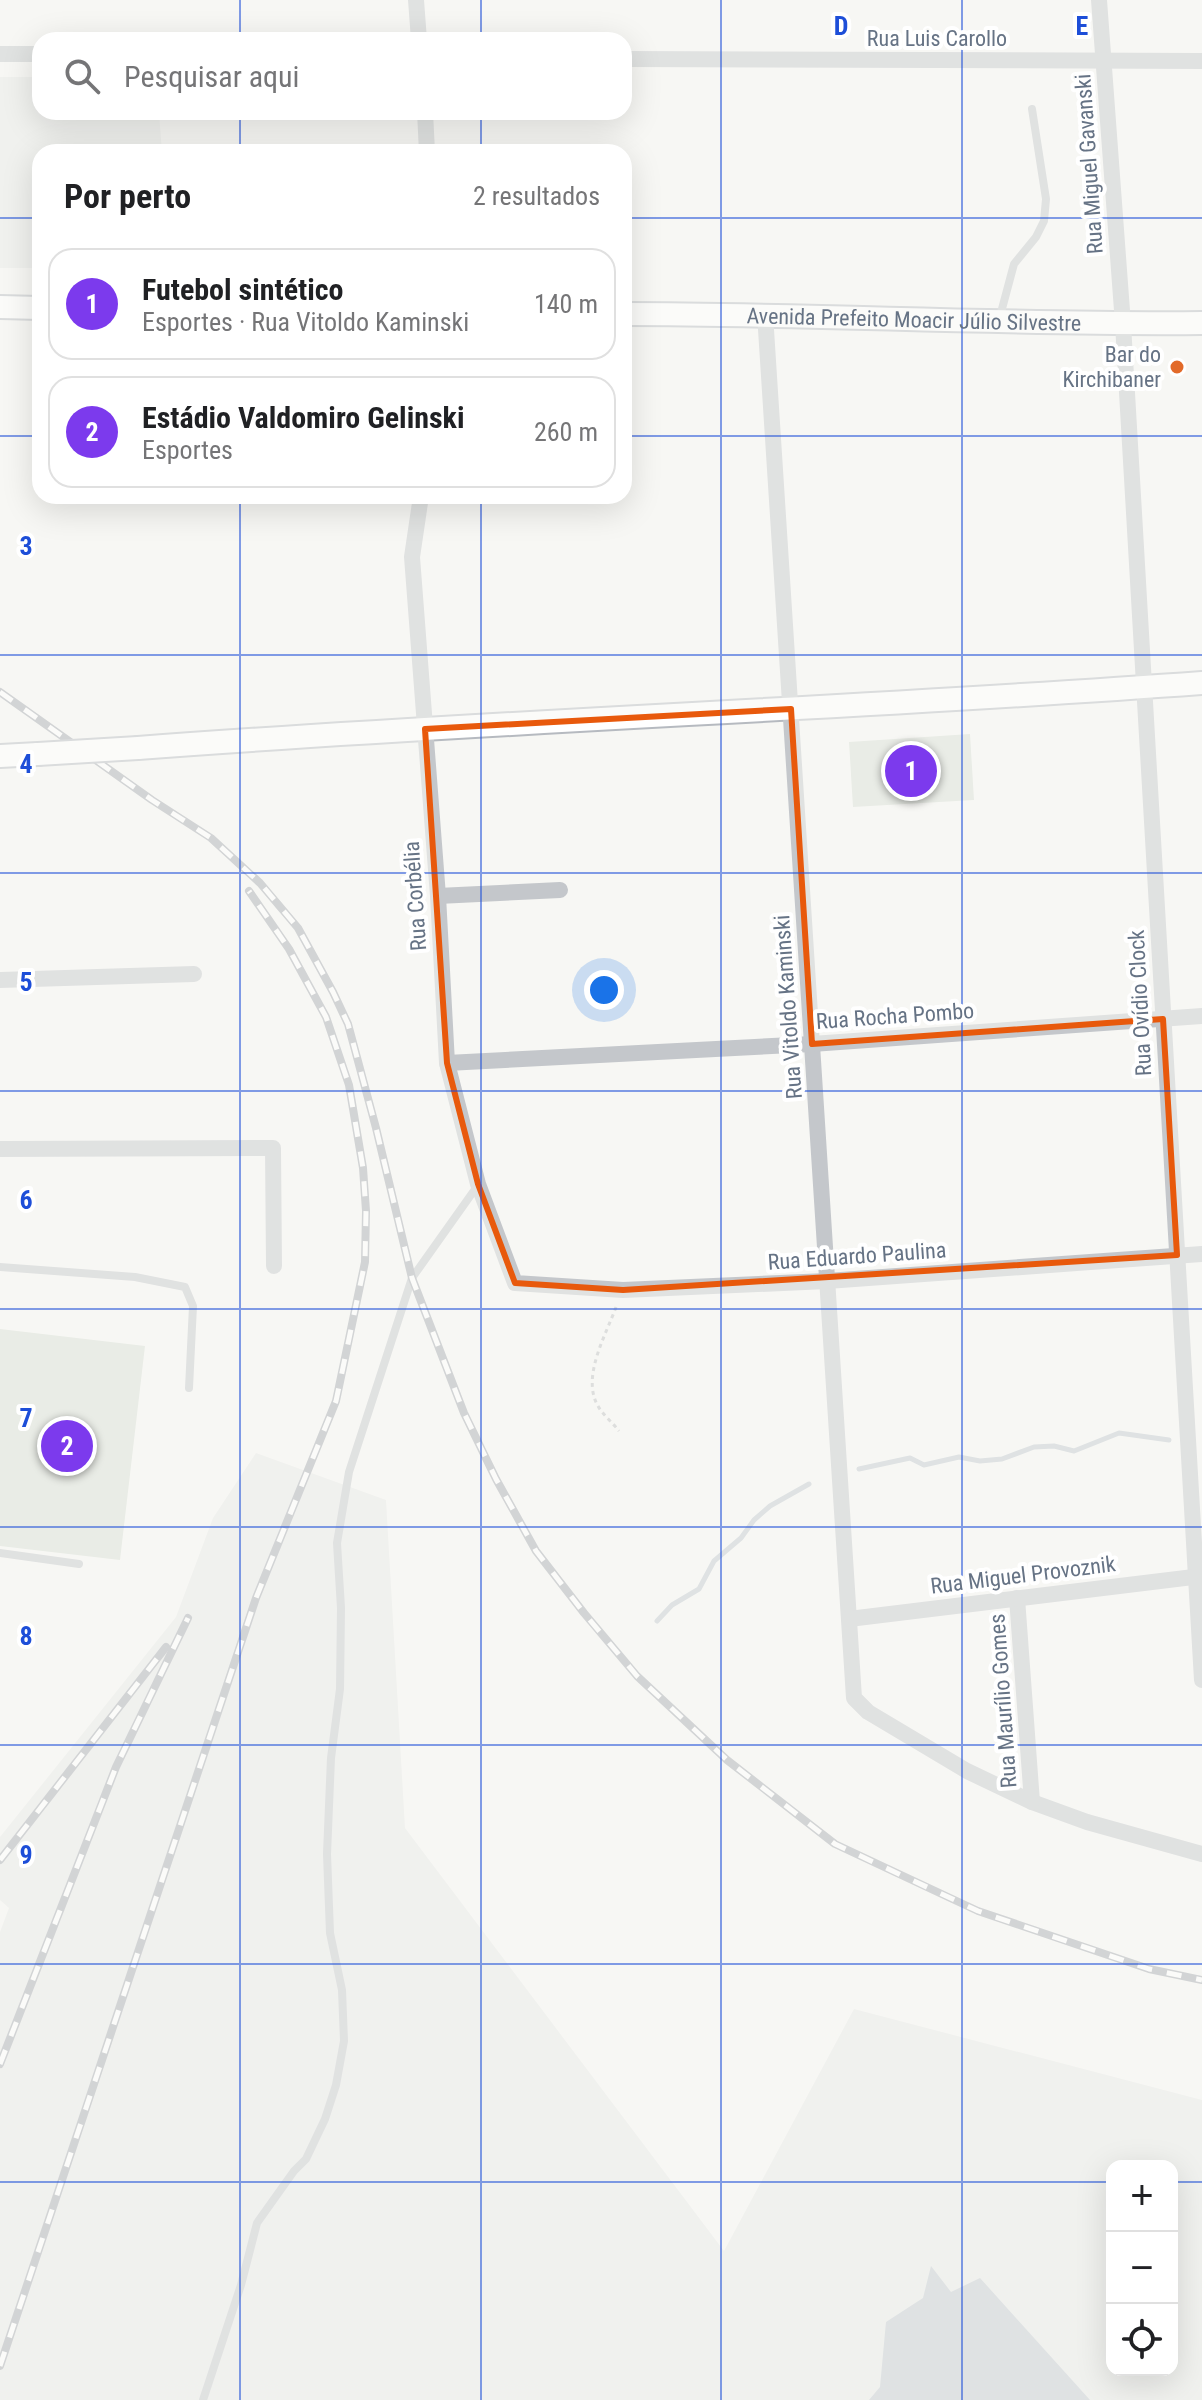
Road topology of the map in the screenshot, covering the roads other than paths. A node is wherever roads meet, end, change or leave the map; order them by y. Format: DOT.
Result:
graph roads {
  1 [pos="416,0"];
  2 [pos="1099,0"];
  3 [pos="418,32"];
  4 [pos="0,54"];
  5 [pos="32,54"];
  6 [pos="632,59"];
  7 [pos="1103,61"];
  8 [pos="1202,61"];
  9 [pos="1032,109"];
  10 [pos="425,120"];
  11 [pos="427,144"];
  12 [pos="0,307"];
  13 [pos="32,308"];
  14 [pos="632,314"];
  15 [pos="765,314"];
  16 [pos="999,321"];
  17 [pos="1202,323"];
  18 [pos="1123,324"];
  19 [pos="420,504"];
  20 [pos="1202,683"];
  21 [pos="1144,687"];
  22 [pos="791,709"];
  23 [pos="425,729"];
  24 [pos="0,756"];
  25 [pos="560,890"];
  26 [pos="438,896"];
  27 [pos="194,974"];
  28 [pos="0,980"];
  29 [pos="1202,1016"];
  30 [pos="1163,1019"];
  31 [pos="812,1044"];
  32 [pos="447,1063"];
  33 [pos="0,1149"];
  34 [pos="478,1184"];
  35 [pos="1202,1254"];
  36 [pos="1177,1255"];
  37 [pos="274,1266"];
  38 [pos="0,1267"];
  39 [pos="827,1281"];
  40 [pos="515,1283"];
  41 [pos="189,1388"];
  42 [pos="0,1553"];
  43 [pos="79,1564"];
  44 [pos="1199,1576"];
  45 [pos="1017,1598"];
  46 [pos="849,1619"];
  47 [pos="1202,1680"];
  48 [pos="1032,1802"];
  49 [pos="1202,1854"];
  50 [pos="203,2400"];
  1 -- 3 [label="street"];
  2 -- 7 [label="street, Rua Miguel Gavanski"];
  4 -- 5 [label="street"];
  6 -- 7 [label="street, Rua Luis Carollo"];
  7 -- 8 [label="street, Rua Luis Carollo"];
  7 -- 18 [label="street, Rua Miguel Gavanski"];
  9 -- 16 [label="lane"];
  10 -- 11 [label="street"];
  12 -- 13 [label="street"];
  14 -- 15 [label="street, Avenida Prefeito Moacir Júlio Silvestre"];
  15 -- 16 [label="street, Avenida Prefeito Moacir Júlio Silvestre"];
  15 -- 22 [label="street, Rua Vitoldo Kaminski"];
  16 -- 18 [label="street, Avenida Prefeito Moacir Júlio Silvestre"];
  17 -- 18 [label="street, Avenida Prefeito Moacir Júlio Silvestre"];
  18 -- 21 [label="street, Rua Ovídio Clock"];
  19 -- 23 [label="street, Rua Corbélia"];
  20 -- 21 [label="street"];
  21 -- 22 [label="street"];
  21 -- 30 [label="street, Rua Ovídio Clock"];
  22 -- 23 [label="street"];
  22 -- 31 [label="street, Rua Vitoldo Kaminski"];
  23 -- 24 [label="street, bridge"];
  23 -- 26 [label="street, Rua Corbélia"];
  25 -- 26 [label="street"];
  26 -- 32 [label="street, Rua Corbélia"];
  27 -- 28 [label="street"];
  29 -- 30 [label="street, Rua Rocha Pombo"];
  30 -- 31 [label="street, Rua Rocha Pombo"];
  30 -- 36 [label="street, Rua Ovídio Clock"];
  31 -- 32 [label="street, Rua Rocha Pombo"];
  31 -- 39 [label="street, Rua Vitoldo Kaminski"];
  32 -- 34 [label="street, Rua Corbélia"];
  33 -- 37 [label="street"];
  34 -- 40 [label="street, Rua Corbélia"];
  34 -- 50 [label="lane"];
  35 -- 36 [label="street, Rua Eduardo Paulina"];
  36 -- 39 [label="street, Rua Eduardo Paulina"];
  36 -- 44 [label="street, Rua Ovídio Clock"];
  38 -- 41 [label="lane"];
  39 -- 40 [label="street, Rua Eduardo Paulina"];
  39 -- 46 [label="street, Rua Vitoldo Kaminski"];
  42 -- 43 [label="lane"];
  44 -- 45 [label="street, Rua Miguel Provoznik"];
  44 -- 47 [label="street, Rua Ovídio Clock"];
  45 -- 46 [label="street, Rua Miguel Provoznik"];
  45 -- 48 [label="street, Rua Maurílio Gomes"];
  46 -- 48 [label="street, Rua Vitoldo Kaminski"];
  48 -- 49 [label="street"];
}
